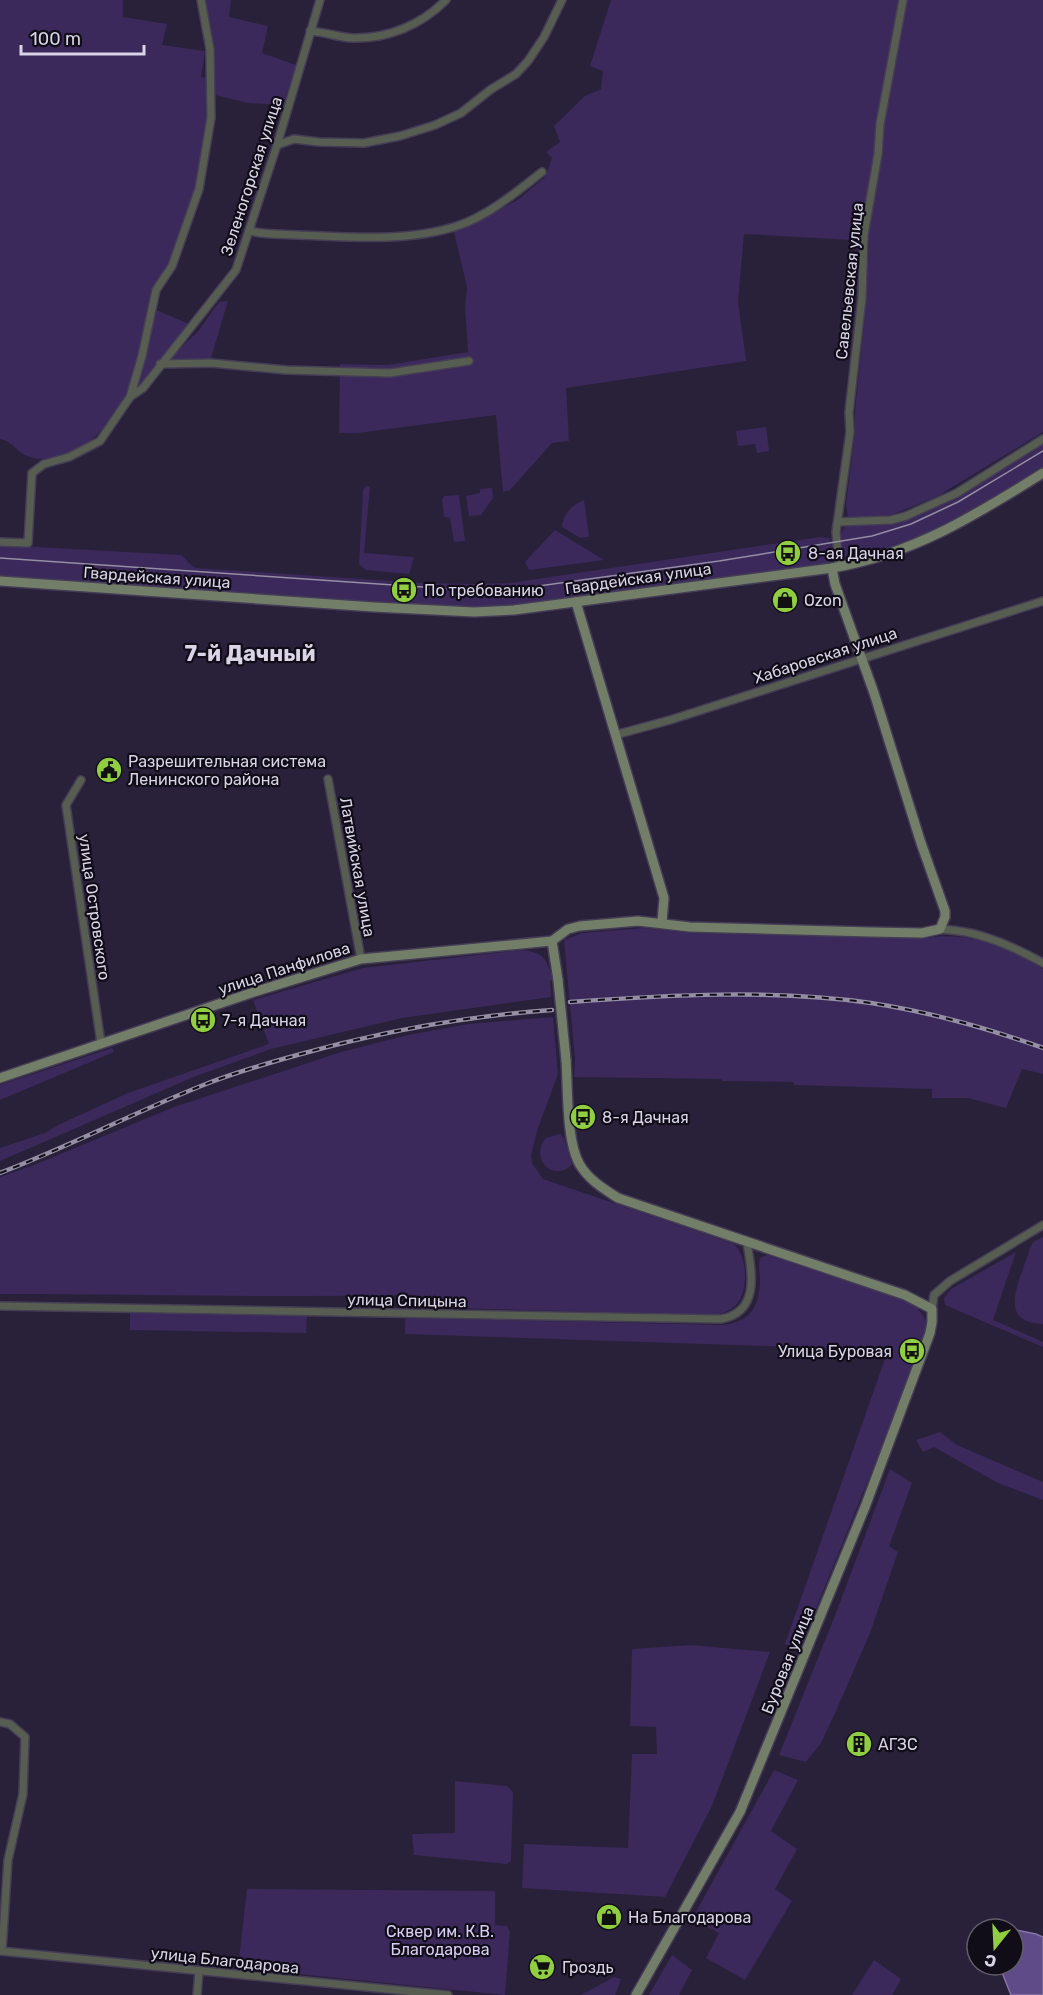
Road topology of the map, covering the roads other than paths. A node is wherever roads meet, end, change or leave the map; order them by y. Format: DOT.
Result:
graph roads {
  1 [pos="201,0"];
  2 [pos="320,0"];
  3 [pos="446,0"];
  4 [pos="562,0"];
  5 [pos="903,0"];
  6 [pos="310,31"];
  7 [pos="277,145"];
  8 [pos="542,172"];
  9 [pos="250,231"];
  10 [pos="469,362"];
  11 [pos="160,364"];
  12 [pos="130,397"];
  13 [pos="1043,439"];
  14 [pos="1043,473"];
  15 [pos="838,522"];
  16 [pos="0,542"];
  17 [pos="835,567"];
  18 [pos="0,581"];
  19 [pos="1043,600"];
  20 [pos="576,602"];
  21 [pos="861,657"];
  22 [pos="615,735"];
  23 [pos="328,779"];
  24 [pos="81,780"];
  25 [pos="662,922"];
  26 [pos="940,929"];
  27 [pos="552,941"];
  28 [pos="361,959"];
  29 [pos="1043,963"];
  30 [pos="101,1043"];
  31 [pos="0,1078"];
  32 [pos="1043,1225"];
  33 [pos="747,1243"];
  34 [pos="0,1306"];
  35 [pos="932,1308"];
  36 [pos="0,1722"];
  37 [pos="1,1951"];
  38 [pos="199,1971"];
  39 [pos="197,1995"];
  40 [pos="448,1995"];
  41 [pos="636,1995"];
  1 -- 12 [label="street"];
  2 -- 6 [label="street, Зеленогорская улица"];
  3 -- 6 [label="street"];
  4 -- 7 [label="street"];
  5 -- 15 [label="street, Савельевская улица"];
  6 -- 7 [label="street, Зеленогорская улица"];
  7 -- 9 [label="street, Зеленогорская улица"];
  8 -- 9 [label="street"];
  9 -- 11 [label="street, Зеленогорская улица"];
  10 -- 11 [label="street"];
  11 -- 12 [label="street, Зеленогорская улица"];
  12 -- 16 [label="street"];
  13 -- 15 [label="street"];
  14 -- 17 [label="main road, Гвардейская улица"];
  15 -- 17 [label="street, Савельевская улица"];
  17 -- 20 [label="main road, Гвардейская улица"];
  17 -- 21 [label="main road"];
  18 -- 20 [label="main road, Гвардейская улица"];
  19 -- 21 [label="street, Хабаровская улица"];
  20 -- 22 [label="main road"];
  21 -- 22 [label="street, Хабаровская улица"];
  21 -- 26 [label="main road"];
  22 -- 25 [label="main road"];
  23 -- 28 [label="street, Латвийская улица"];
  24 -- 30 [label="street, улица Островского"];
  25 -- 26 [label="main road"];
  25 -- 27 [label="main road"];
  26 -- 29 [label="street"];
  27 -- 28 [label="main road, улица Панфилова"];
  27 -- 33 [label="main road, bridge"];
  28 -- 30 [label="main road, улица Панфилова"];
  30 -- 31 [label="main road, улица Панфилова"];
  32 -- 35 [label="street"];
  33 -- 34 [label="street, улица Спицына"];
  33 -- 35 [label="main road"];
  35 -- 41 [label="main road, Буровая улица"];
  36 -- 37 [label="street"];
  37 -- 38 [label="street, улица Благодарова"];
  38 -- 39 [label="street"];
  38 -- 40 [label="street, улица Благодарова"];
}
